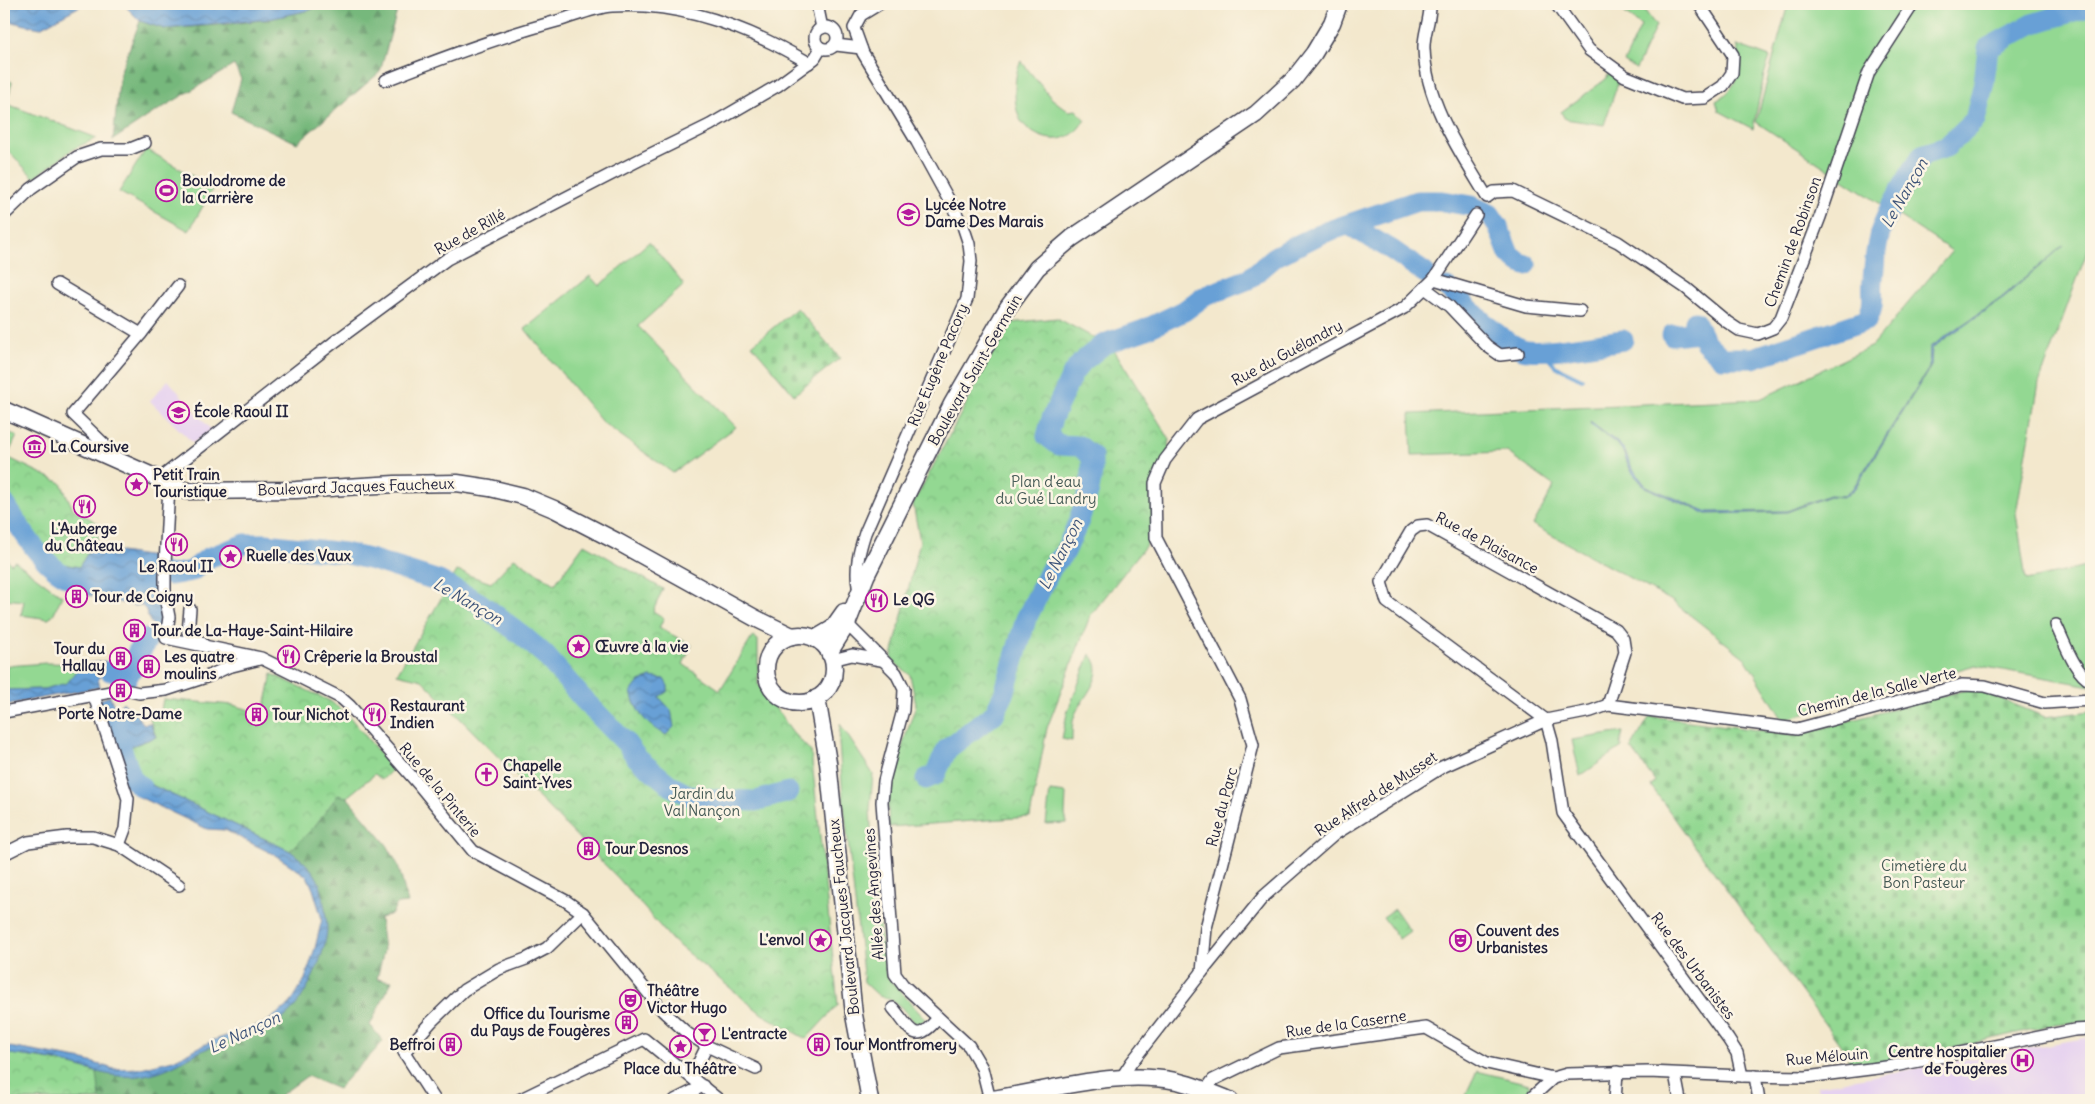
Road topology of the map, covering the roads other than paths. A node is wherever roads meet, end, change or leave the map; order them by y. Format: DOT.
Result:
graph roads {
  1 [pos="817,4"];
  2 [pos="879,4"];
  3 [pos="1339,4"];
  4 [pos="1430,4"];
  5 [pos="1556,4"];
  6 [pos="1699,4"];
  7 [pos="1913,4"];
  8 [pos="610,5"];
  9 [pos="822,28"];
  10 [pos="854,28"];
  11 [pos="835,31"];
  12 [pos="836,45"];
  13 [pos="821,48"];
  14 [pos="861,48"];
  15 [pos="809,63"];
  16 [pos="386,80"];
  17 [pos="144,143"];
  18 [pos="4,215"];
  19 [pos="1476,215"];
  20 [pos="1434,279"];
  21 [pos="57,284"];
  22 [pos="178,286"];
  23 [pos="1425,288"];
  24 [pos="1580,311"];
  25 [pos="141,334"];
  26 [pos="1518,353"];
  27 [pos="4,410"];
  28 [pos="108,457"];
  29 [pos="164,483"];
  30 [pos="1156,538"];
  31 [pos="862,581"];
  32 [pos="190,609"];
  33 [pos="755,618"];
  34 [pos="847,624"];
  35 [pos="2056,625"];
  36 [pos="792,636"];
  37 [pos="815,639"];
  38 [pos="207,647"];
  39 [pos="774,647"];
  40 [pos="831,656"];
  41 [pos="262,658"];
  42 [pos="883,661"];
  43 [pos="2091,681"];
  44 [pos="94,696"];
  45 [pos="817,698"];
  46 [pos="2091,700"];
  47 [pos="799,703"];
  48 [pos="1608,705"];
  49 [pos="4,712"];
  50 [pos="1546,720"];
  51 [pos="828,762"];
  52 [pos="118,844"];
  53 [pos="4,854"];
  54 [pos="179,885"];
  55 [pos="583,913"];
  56 [pos="1202,972"];
  57 [pos="893,1008"];
  58 [pos="938,1018"];
  59 [pos="2091,1029"];
  60 [pos="707,1046"];
  61 [pos="756,1069"];
  62 [pos="1617,1072"];
  63 [pos="688,1074"];
  64 [pos="1675,1074"];
  65 [pos="1742,1076"];
  66 [pos="1755,1076"];
  67 [pos="1122,1077"];
  68 [pos="1553,1078"];
  69 [pos="703,1086"];
  70 [pos="1206,1090"];
  71 [pos="435,1100"];
  72 [pos="519,1100"];
  73 [pos="675,1100"];
  74 [pos="720,1100"];
  75 [pos="870,1100"];
  76 [pos="988,1100"];
  77 [pos="1230,1100"];
  78 [pos="1529,1100"];
  79 [pos="1616,1100"];
  80 [pos="1680,1100"];
  81 [pos="1759,1100"];
  1 -- 9 [label="street"];
  2 -- 10 [label="street"];
  3 -- 31 [label="main road, Boulevard Saint-Germain"];
  4 -- 7 [label="street, Chemin de Robinson"];
  5 -- 6 [label="street"];
  8 -- 15 [label="street"];
  8 -- 16 [label="street"];
  9 -- 11 [label="street"];
  9 -- 13 [label="street"];
  10 -- 11 [label="street"];
  10 -- 14 [label="street, Rue Eugène Pacory"];
  11 -- 12 [label="street"];
  12 -- 13 [label="street"];
  12 -- 14 [label="street"];
  13 -- 15 [label="street, Rue de Rillé"];
  14 -- 31 [label="street, Rue Eugène Pacory"];
  15 -- 29 [label="street, Rue de Rillé"];
  17 -- 18 [label="street"];
  19 -- 20 [label="street, Rue du Guélandry"];
  20 -- 23 [label="street, Rue du Guélandry"];
  20 -- 24 [label="street"];
  21 -- 25 [label="street"];
  22 -- 25 [label="street"];
  23 -- 26 [label="street"];
  23 -- 30 [label="street, Rue du Guélandry"];
  25 -- 28 [label="street"];
  27 -- 28 [label="main road, Boulevard Jacques Faucheux"];
  28 -- 29 [label="main road, Boulevard Jacques Faucheux"];
  29 -- 33 [label="main road, Boulevard Jacques Faucheux"];
  29 -- 38 [label="street, Rue de la Pinterie"];
  30 -- 56 [label="street, Rue du Parc"];
  31 -- 34 [label="main road, Boulevard Saint-Germain"];
  31 -- 37 [label="main road"];
  32 -- 38 [label="street"];
  33 -- 36 [label="main road, Boulevard Jacques Faucheux"];
  33 -- 39 [label="main road, Boulevard Jacques Faucheux"];
  34 -- 40 [label="main road, Boulevard Saint-Germain"];
  34 -- 42 [label="street, Allée des Angevines"];
  35 -- 43 [label="street"];
  36 -- 37 [label="main road"];
  36 -- 39 [label="main road"];
  37 -- 40 [label="main road"];
  38 -- 41 [label="street, Rue de la Pinterie"];
  39 -- 47 [label="main road"];
  40 -- 42 [label="street"];
  40 -- 45 [label="main road"];
  41 -- 44 [label="street"];
  41 -- 55 [label="street, Rue de la Pinterie"];
  42 -- 58 [label="street, Allée des Angevines"];
  44 -- 49 [label="street"];
  44 -- 52 [label="street"];
  45 -- 47 [label="main road"];
  45 -- 51 [label="main road, Boulevard Jacques Faucheux"];
  46 -- 48 [label="street, Chemin de la Salle Verte"];
  47 -- 51 [label="main road, Boulevard Jacques Faucheux"];
  48 -- 50 [label="street, Rue Alfred de Musset"];
  48 -- 50 [label="street, Rue de Plaisance"];
  50 -- 56 [label="street, Rue Alfred de Musset"];
  50 -- 65 [label="street, Rue des Urbanistes"];
  51 -- 75 [label="main road, Boulevard Jacques Faucheux"];
  52 -- 53 [label="street"];
  52 -- 54 [label="street"];
  55 -- 60 [label="street, Rue de la Pinterie"];
  55 -- 71 [label="street"];
  56 -- 67 [label="street"];
  57 -- 58 [label="street"];
  58 -- 76 [label="street, Allée des Angevines"];
  59 -- 66 [label="street, Rue Mélouin"];
  60 -- 61 [label="street"];
  60 -- 63 [label="street"];
  62 -- 64 [label="street"];
  62 -- 68 [label="street"];
  62 -- 79 [label="street"];
  63 -- 69 [label="street"];
  63 -- 72 [label="street"];
  64 -- 65 [label="street"];
  64 -- 80 [label="street"];
  65 -- 66 [label="street, Rue Mélouin"];
  66 -- 81 [label="street"];
  67 -- 70 [label="main road"];
  67 -- 76 [label="main road"];
  68 -- 70 [label="street, Rue de la Caserne"];
  68 -- 78 [label="street"];
  69 -- 73 [label="street"];
  69 -- 74 [label="street"];
  70 -- 77 [label="main road"];
}
